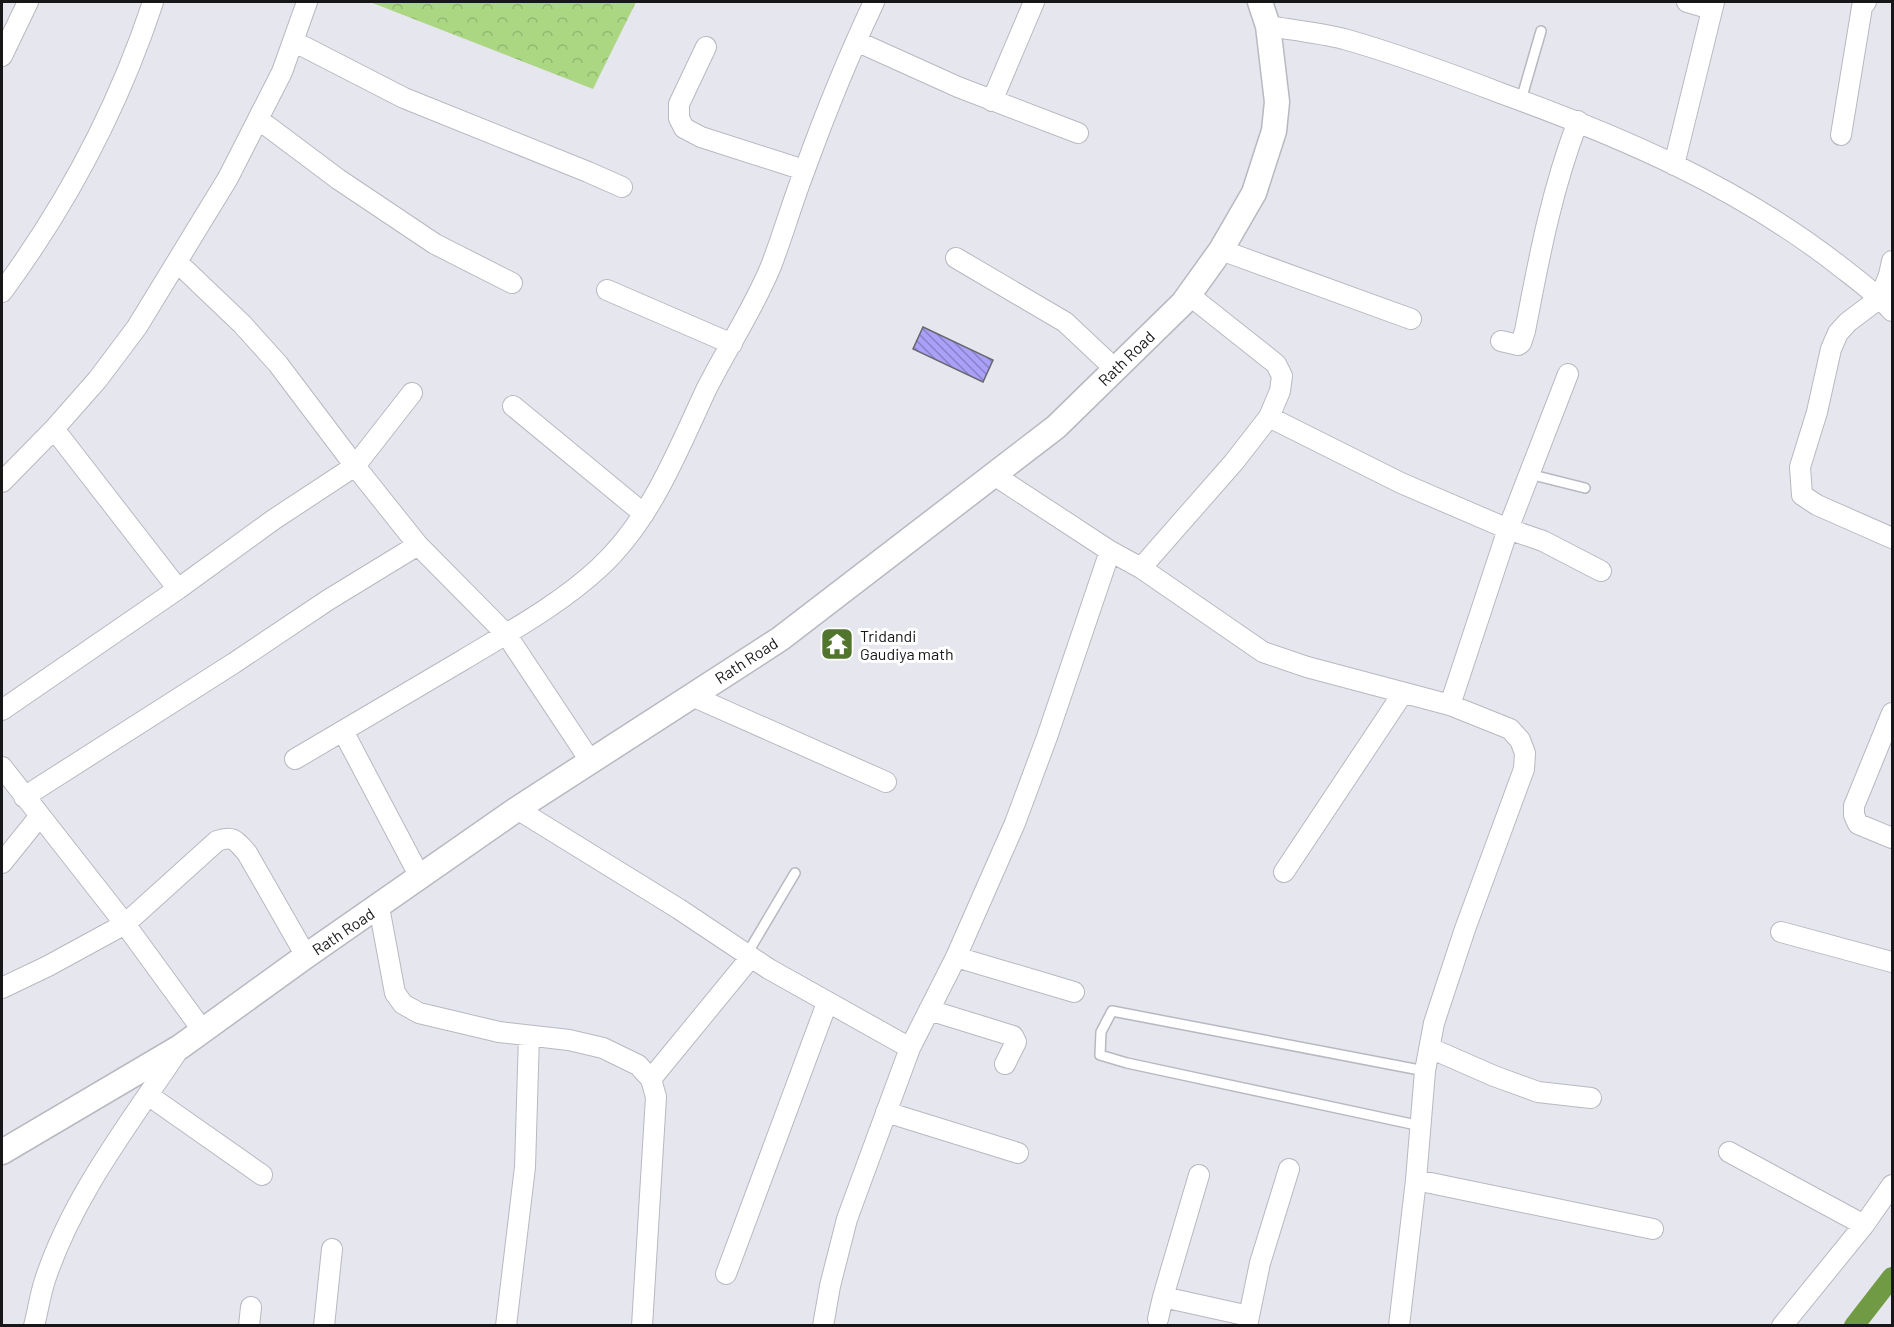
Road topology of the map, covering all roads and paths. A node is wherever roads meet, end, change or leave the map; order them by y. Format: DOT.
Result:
graph roads {
  1 [pos="28,2"];
  2 [pos="153,2"];
  3 [pos="307,2"];
  4 [pos="874,2"];
  5 [pos="1034,2"];
  6 [pos="1260,2"];
  7 [pos="1687,2"];
  8 [pos="1866,2"];
  9 [pos="1712,5"];
  10 [pos="1268,26"];
  11 [pos="8,31"];
  12 [pos="1541,31"];
  13 [pos="293,41"];
  14 [pos="856,41"];
  15 [pos="706,47"];
  16 [pos="2,56"];
  17 [pos="992,100"];
  18 [pos="1521,100"];
  19 [pos="258,119"];
  20 [pos="1578,121"];
  21 [pos="1078,133"];
  22 [pos="1841,135"];
  23 [pos="1674,165"];
  24 [pos="804,170"];
  25 [pos="621,187"];
  26 [pos="1221,250"];
  27 [pos="956,258"];
  28 [pos="1893,261"];
  29 [pos="177,262"];
  30 [pos="512,283"];
  31 [pos="607,290"];
  32 [pos="2,292"];
  33 [pos="1189,295"];
  34 [pos="1886,305"];
  35 [pos="1411,319"];
  36 [pos="1501,341"];
  37 [pos="732,344"];
  38 [pos="1115,369"];
  39 [pos="1568,374"];
  40 [pos="412,393"];
  41 [pos="513,406"];
  42 [pos="1269,417"];
  43 [pos="54,429"];
  44 [pos="355,466"];
  45 [pos="1529,474"];
  46 [pos="994,475"];
  47 [pos="2,482"];
  48 [pos="1585,488"];
  49 [pos="644,514"];
  50 [pos="1508,530"];
  51 [pos="1893,538"];
  52 [pos="418,544"];
  53 [pos="1110,551"];
  54 [pos="1141,568"];
  55 [pos="1601,571"];
  56 [pos="178,589"];
  57 [pos="506,634"];
  58 [pos="1403,693"];
  59 [pos="692,696"];
  60 [pos="1450,705"];
  61 [pos="2,710"];
  62 [pos="1893,713"];
  63 [pos="343,731"];
  64 [pos="296,759"];
  65 [pos="591,762"];
  66 [pos="2,767"];
  67 [pos="886,782"];
  68 [pos="24,797"];
  69 [pos="517,809"];
  70 [pos="39,817"];
  71 [pos="1893,838"];
  72 [pos="3,858"];
  73 [pos="1284,872"];
  74 [pos="795,873"];
  75 [pos="420,877"];
  76 [pos="379,907"];
  77 [pos="125,924"];
  78 [pos="1781,932"];
  79 [pos="306,956"];
  80 [pos="749,956"];
  81 [pos="956,957"];
  82 [pos="1893,962"];
  83 [pos="2,988"];
  84 [pos="1074,992"];
  85 [pos="827,1003"];
  86 [pos="929,1010"];
  87 [pos="203,1031"];
  88 [pos="529,1036"];
  89 [pos="180,1047"];
  90 [pos="1430,1047"];
  91 [pos="910,1048"];
  92 [pos="1005,1064"];
  93 [pos="1425,1071"];
  94 [pos="651,1079"];
  95 [pos="148,1095"];
  96 [pos="1591,1098"];
  97 [pos="886,1112"];
  98 [pos="1420,1126"];
  99 [pos="2,1152"];
  100 [pos="1730,1152"];
  101 [pos="1018,1153"];
  102 [pos="1289,1169"];
  103 [pos="262,1175"];
  104 [pos="1198,1175"];
  105 [pos="1416,1180"];
  106 [pos="1893,1185"];
  107 [pos="1864,1225"];
  108 [pos="1653,1229"];
  109 [pos="332,1249"];
  110 [pos="726,1274"];
  111 [pos="1163,1297"];
  112 [pos="1158,1319"];
  113 [pos="1248,1321"];
  114 [pos="34,1326"];
  115 [pos="324,1326"];
  116 [pos="506,1326"];
  117 [pos="642,1326"];
  118 [pos="823,1326"];
  119 [pos="1399,1326"];
  120 [pos="1782,1326"];
  1 -- 11 [label="street"];
  2 -- 32 [label="street"];
  3 -- 13 [label="street"];
  4 -- 14 [label="street"];
  5 -- 17 [label="street"];
  6 -- 10 [label="street, Rath Road"];
  7 -- 9 [label="street"];
  8 -- 22 [label="street"];
  9 -- 23 [label="street"];
  10 -- 18 [label="street"];
  10 -- 26 [label="street, Rath Road"];
  11 -- 16 [label="street"];
  12 -- 18 [label="lane"];
  13 -- 19 [label="street"];
  13 -- 25 [label="street"];
  14 -- 17 [label="street"];
  14 -- 24 [label="street"];
  15 -- 24 [label="street"];
  17 -- 21 [label="street"];
  18 -- 20 [label="street"];
  19 -- 29 [label="street"];
  19 -- 30 [label="street"];
  20 -- 23 [label="street"];
  20 -- 36 [label="street"];
  23 -- 34 [label="street"];
  24 -- 37 [label="street"];
  26 -- 33 [label="street, Rath Road"];
  26 -- 35 [label="street"];
  27 -- 38 [label="street"];
  28 -- 34 [label="street"];
  29 -- 43 [label="street"];
  29 -- 44 [label="street"];
  31 -- 37 [label="street"];
  33 -- 38 [label="street, Rath Road"];
  33 -- 42 [label="street"];
  34 -- 51 [label="street"];
  37 -- 49 [label="street"];
  38 -- 46 [label="street, Rath Road"];
  39 -- 45 [label="street"];
  40 -- 44 [label="street"];
  41 -- 49 [label="street"];
  42 -- 50 [label="street"];
  42 -- 54 [label="street"];
  43 -- 47 [label="street"];
  43 -- 56 [label="street"];
  44 -- 52 [label="street"];
  44 -- 56 [label="street"];
  45 -- 48 [label="lane"];
  45 -- 50 [label="street"];
  46 -- 53 [label="street"];
  46 -- 59 [label="street, Rath Road"];
  49 -- 57 [label="street"];
  50 -- 55 [label="street"];
  50 -- 60 [label="street"];
  52 -- 57 [label="street"];
  52 -- 68 [label="street"];
  53 -- 54 [label="street"];
  53 -- 81 [label="street"];
  54 -- 58 [label="street"];
  56 -- 61 [label="street"];
  57 -- 63 [label="street"];
  57 -- 65 [label="street"];
  58 -- 60 [label="street"];
  58 -- 73 [label="street"];
  59 -- 65 [label="street, Rath Road"];
  59 -- 67 [label="street"];
  60 -- 90 [label="street"];
  62 -- 71 [label="street"];
  63 -- 64 [label="street"];
  63 -- 75 [label="street"];
  65 -- 69 [label="street, Rath Road"];
  66 -- 68 [label="street"];
  68 -- 70 [label="street"];
  69 -- 75 [label="street, Rath Road"];
  69 -- 80 [label="street"];
  70 -- 72 [label="street"];
  70 -- 77 [label="street"];
  74 -- 80 [label="lane"];
  75 -- 76 [label="street, Rath Road"];
  76 -- 79 [label="street, Rath Road"];
  76 -- 88 [label="street"];
  77 -- 79 [label="street"];
  77 -- 83 [label="street"];
  77 -- 87 [label="street"];
  78 -- 82 [label="street"];
  79 -- 87 [label="street, Rath Road"];
  80 -- 85 [label="street"];
  80 -- 94 [label="street"];
  81 -- 84 [label="street"];
  81 -- 86 [label="street"];
  85 -- 91 [label="street"];
  85 -- 110 [label="street"];
  86 -- 91 [label="street"];
  86 -- 92 [label="street"];
  87 -- 89 [label="street, Rath Road"];
  88 -- 94 [label="street"];
  88 -- 116 [label="street"];
  89 -- 95 [label="street"];
  89 -- 99 [label="street, Rath Road"];
  90 -- 93 [label="street"];
  90 -- 96 [label="street"];
  91 -- 97 [label="street"];
  93 -- 98 [label="street"];
  93 -- 98 [label="lane"];
  94 -- 117 [label="street"];
  95 -- 103 [label="street"];
  95 -- 114 [label="street"];
  97 -- 101 [label="street"];
  97 -- 118 [label="street"];
  98 -- 105 [label="street"];
  100 -- 107 [label="street"];
  102 -- 113 [label="street"];
  104 -- 111 [label="street"];
  105 -- 108 [label="street"];
  105 -- 119 [label="street"];
  106 -- 107 [label="street"];
  107 -- 120 [label="street"];
  109 -- 115 [label="street"];
  111 -- 112 [label="street"];
  111 -- 113 [label="street"];
}
